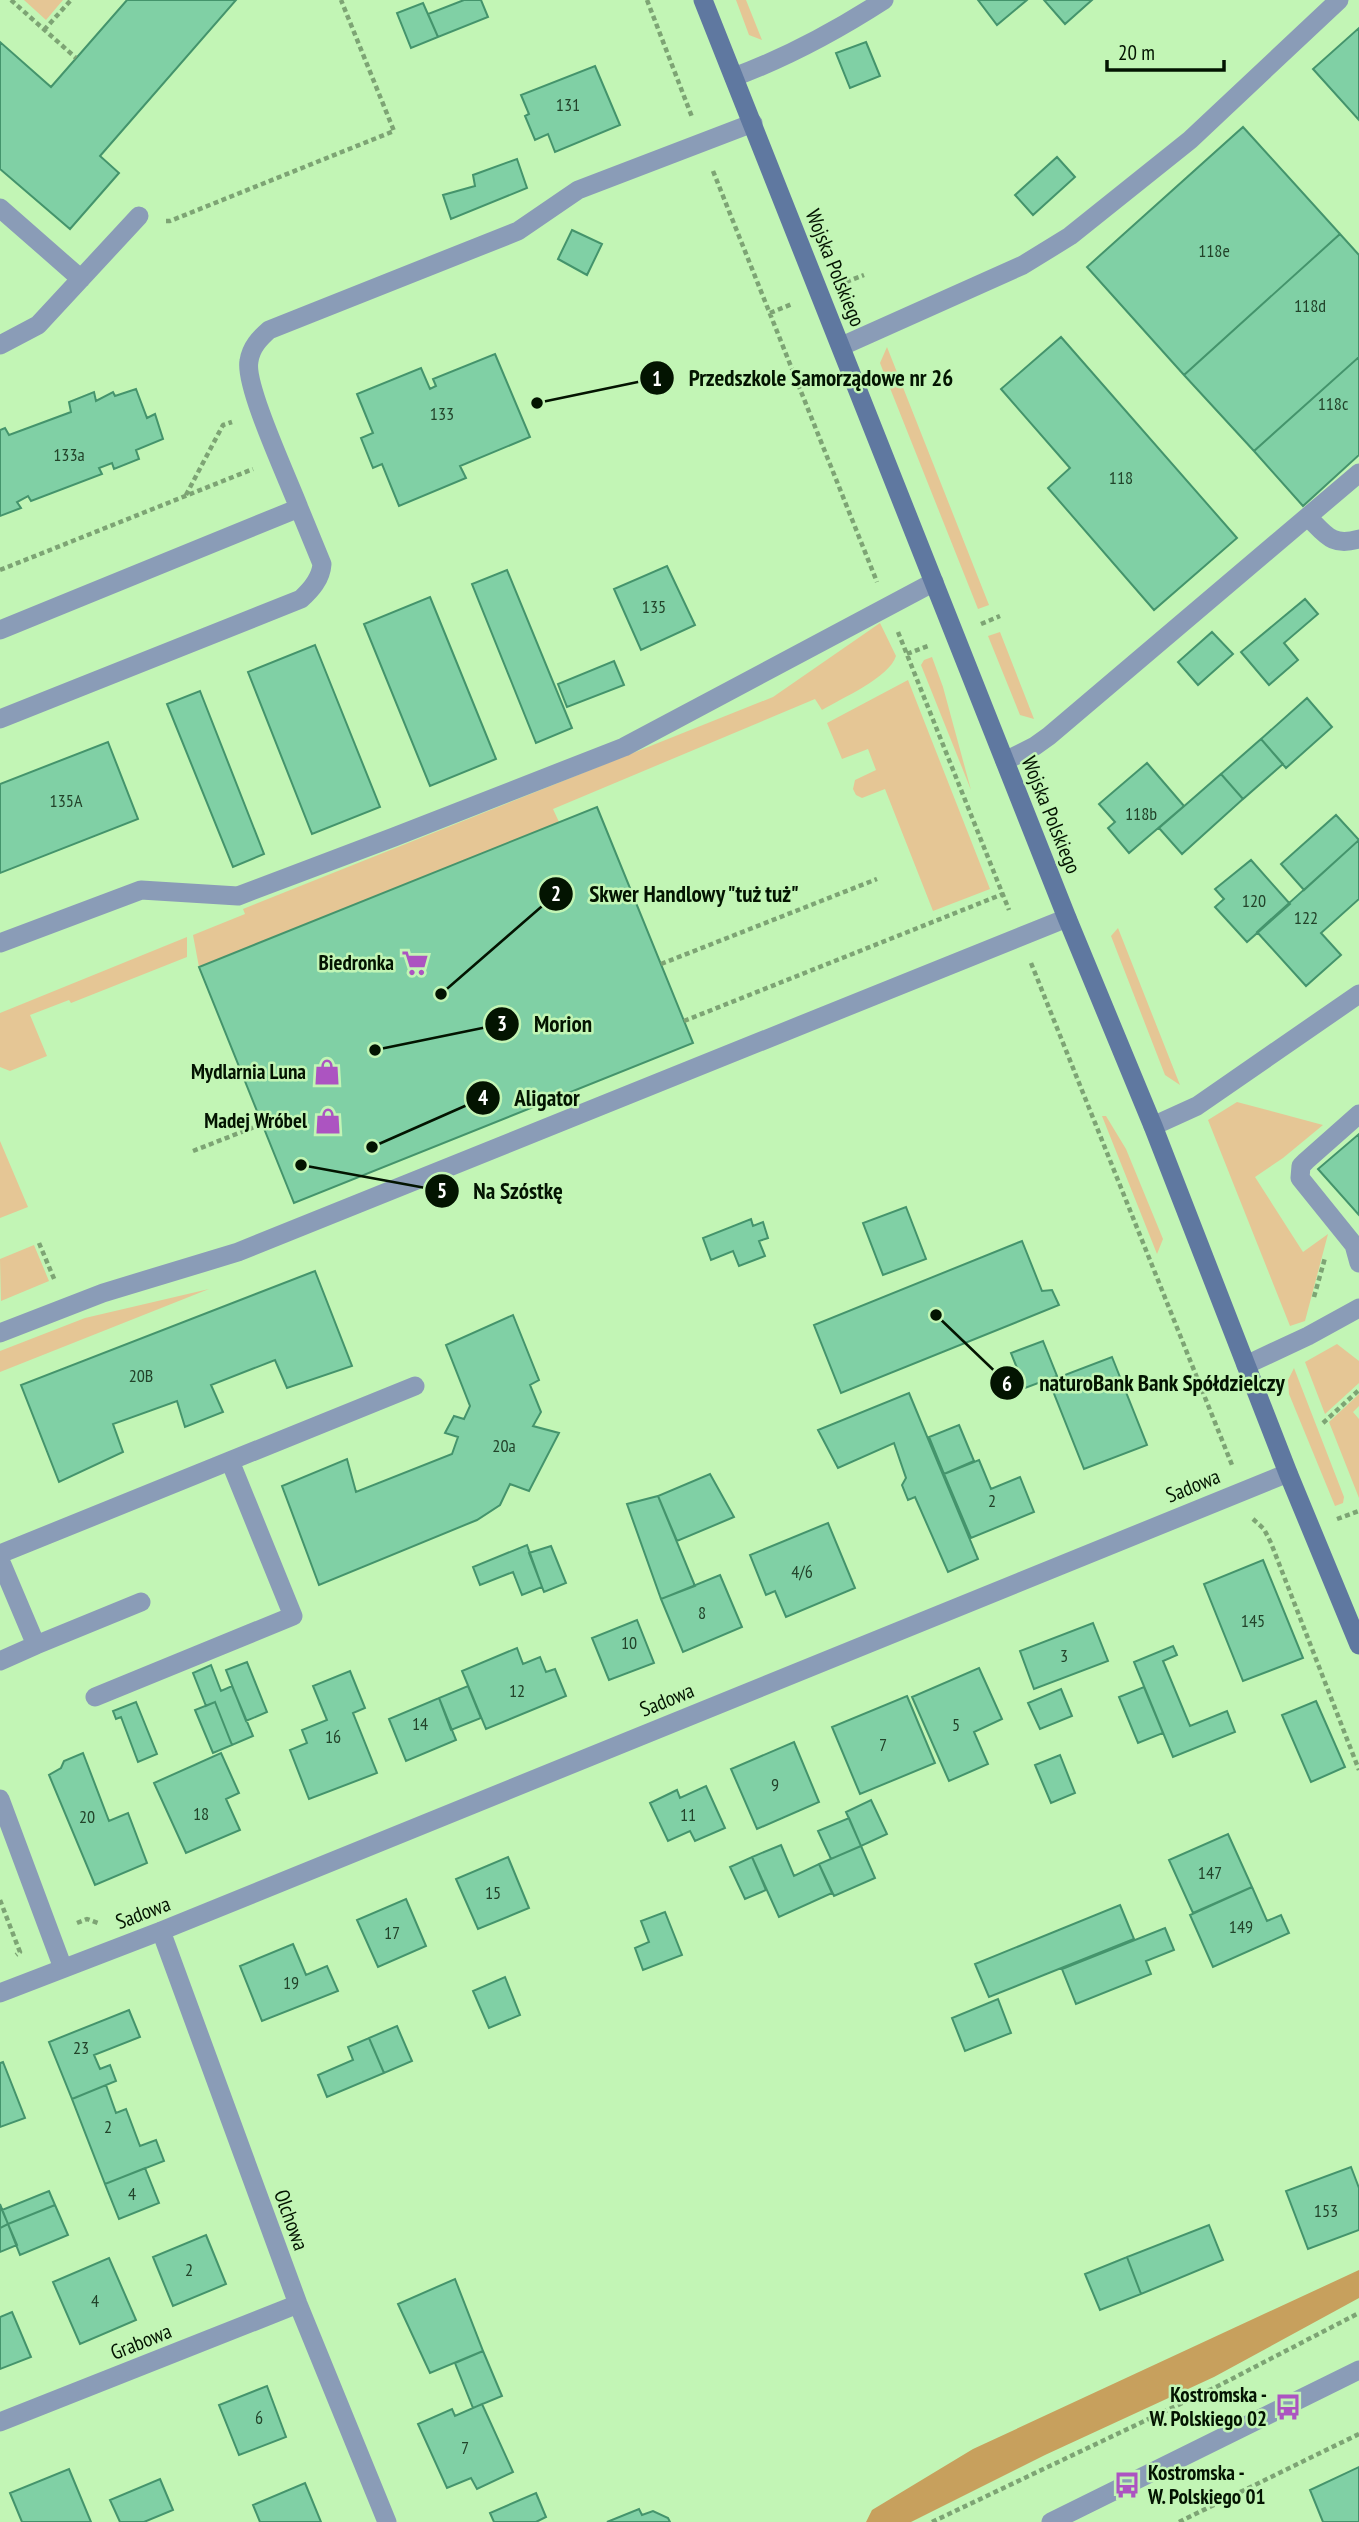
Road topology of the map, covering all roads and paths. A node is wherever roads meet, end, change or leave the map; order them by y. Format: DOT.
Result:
graph roads {
  1 [pos="11,0"];
  2 [pos="71,0"];
  3 [pos="341,0"];
  4 [pos="647,0"];
  5 [pos="703,0"];
  6 [pos="884,0"];
  7 [pos="1339,0"];
  8 [pos="44,30"];
  9 [pos="76,58"];
  10 [pos="734,77"];
  11 [pos="753,123"];
  12 [pos="701,142"];
  13 [pos="0,208"];
  14 [pos="139,216"];
  15 [pos="81,279"];
  16 [pos="0,345"];
  17 [pos="842,346"];
  18 [pos="260,411"];
  19 [pos="280,458"];
  20 [pos="1359,472"];
  21 [pos="186,496"];
  22 [pos="299,508"];
  23 [pos="1307,517"];
  24 [pos="1359,538"];
  25 [pos="0,570"];
  26 [pos="934,582"];
  27 [pos="887,606"];
  28 [pos="1000,616"];
  29 [pos="981,624"];
  30 [pos="0,630"];
  31 [pos="929,646"];
  32 [pos="907,654"];
  33 [pos="0,719"];
  34 [pos="1005,761"];
  35 [pos="877,879"];
  36 [pos="1003,894"];
  37 [pos="1067,918"];
  38 [pos="1020,937"];
  39 [pos="0,943"];
  40 [pos="661,964"];
  41 [pos="1359,995"];
  42 [pos="684,1021"];
  43 [pos="1359,1114"];
  44 [pos="262,1124"];
  45 [pos="1153,1126"];
  46 [pos="193,1151"];
  47 [pos="1339,1227"];
  48 [pos="38,1243"];
  49 [pos="1358,1250"];
  50 [pos="66,1307"];
  51 [pos="1359,1308"];
  52 [pos="0,1333"];
  53 [pos="1308,1336"];
  54 [pos="1245,1365"];
  55 [pos="415,1386"];
  56 [pos="1359,1390"];
  57 [pos="1322,1423"];
  58 [pos="230,1461"];
  59 [pos="1288,1473"];
  60 [pos="1242,1490"];
  61 [pos="0,1554"];
  62 [pos="0,1560"];
  63 [pos="141,1602"];
  64 [pos="1353,1617"];
  65 [pos="36,1645"];
  66 [pos="1359,1645"];
  67 [pos="0,1661"];
  68 [pos="95,1697"];
  69 [pos="1359,1770"];
  70 [pos="0,1799"];
  71 [pos="0,1900"];
  72 [pos="161,1931"];
  73 [pos="20,1952"];
  74 [pos="63,1968"];
  75 [pos="0,1993"];
  76 [pos="298,2304"];
  77 [pos="1359,2313"];
  78 [pos="1359,2370"];
  79 [pos="0,2421"];
  80 [pos="1359,2434"];
  81 [pos="387,2522"];
  82 [pos="932,2522"];
  83 [pos="1051,2522"];
  84 [pos="1180,2522"];
  1 -- 8 [label="path"];
  2 -- 8 [label="path"];
  3 -- 14 [label="path"];
  4 -- 12 [label="path"];
  5 -- 10 [label="main road, Wojska Polskiego"];
  6 -- 10 [label="street"];
  7 -- 17 [label="street"];
  8 -- 9 [label="path"];
  10 -- 11 [label="main road, Wojska Polskiego"];
  11 -- 12 [label="street"];
  11 -- 17 [label="main road, Wojska Polskiego"];
  12 -- 18 [label="street"];
  12 -- 27 [label="path"];
  13 -- 15 [label="street"];
  14 -- 15 [label="street"];
  15 -- 16 [label="street"];
  17 -- 26 [label="main road, Wojska Polskiego"];
  18 -- 19 [label="street"];
  18 -- 21 [label="path"];
  19 -- 21 [label="path"];
  19 -- 22 [label="street"];
  20 -- 23 [label="street"];
  21 -- 25 [label="path"];
  22 -- 30 [label="street"];
  22 -- 33 [label="street"];
  23 -- 24 [label="street"];
  23 -- 34 [label="street"];
  26 -- 27 [label="street"];
  26 -- 34 [label="main road, Wojska Polskiego"];
  27 -- 32 [label="path"];
  27 -- 39 [label="street"];
  28 -- 29 [label="path"];
  31 -- 32 [label="path"];
  32 -- 36 [label="path"];
  34 -- 37 [label="main road, Wojska Polskiego"];
  35 -- 40 [label="path"];
  36 -- 38 [label="path"];
  36 -- 42 [label="path"];
  37 -- 38 [label="street"];
  37 -- 45 [label="main road, Wojska Polskiego"];
  38 -- 50 [label="street"];
  38 -- 60 [label="path"];
  41 -- 45 [label="street"];
  43 -- 47 [label="street"];
  44 -- 46 [label="path"];
  45 -- 54 [label="main road, Wojska Polskiego"];
  47 -- 49 [label="street"];
  47 -- 53 [label="path"];
  48 -- 50 [label="path"];
  50 -- 52 [label="street"];
  51 -- 53 [label="street"];
  53 -- 54 [label="street"];
  54 -- 59 [label="main road, Wojska Polskiego"];
  55 -- 58 [label="street"];
  56 -- 57 [label="path"];
  58 -- 61 [label="street"];
  58 -- 68 [label="street"];
  59 -- 60 [label="street, Sadowa"];
  59 -- 64 [label="main road, Wojska Polskiego"];
  60 -- 69 [label="path"];
  60 -- 72 [label="street, Sadowa"];
  62 -- 65 [label="street"];
  63 -- 65 [label="street"];
  64 -- 66 [label="main road, Wojska Polskiego"];
  65 -- 67 [label="street"];
  70 -- 74 [label="street"];
  71 -- 73 [label="path"];
  72 -- 74 [label="street, Sadowa"];
  72 -- 76 [label="street, Olchowa"];
  74 -- 75 [label="street, Sadowa"];
  76 -- 79 [label="street, Grabowa"];
  76 -- 81 [label="street, Olchowa"];
  77 -- 82 [label="path"];
  78 -- 83 [label="street"];
  80 -- 84 [label="path"];
}
